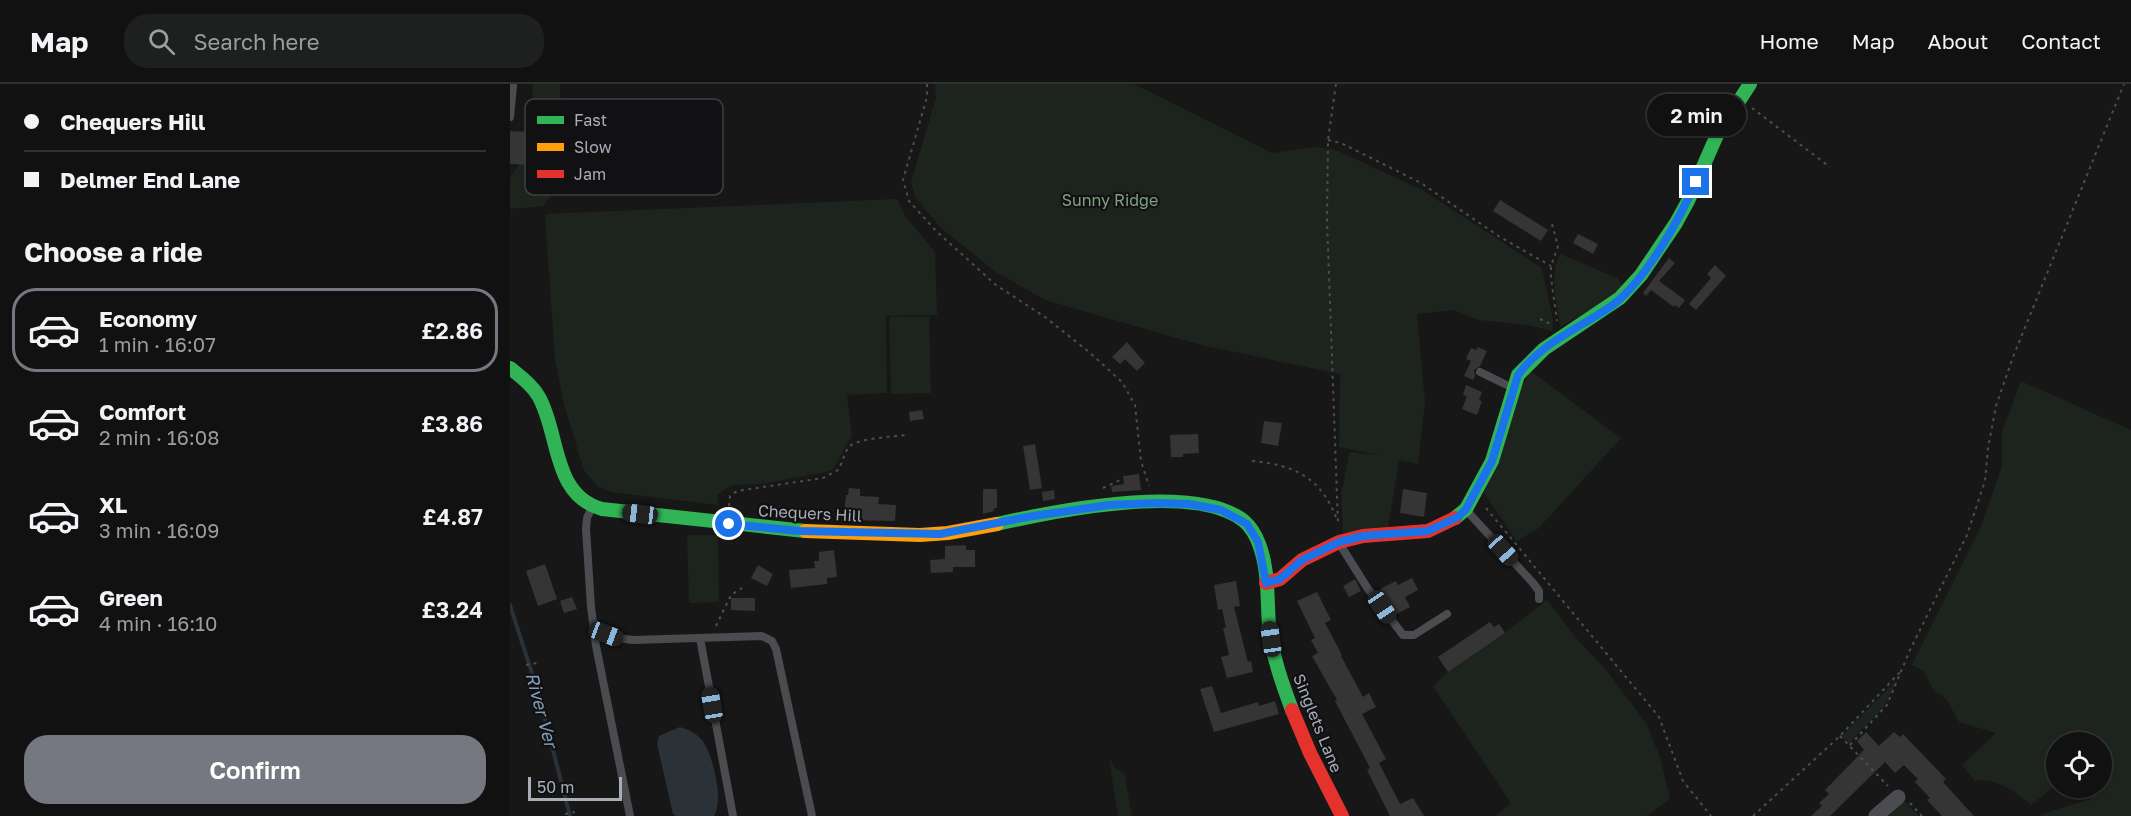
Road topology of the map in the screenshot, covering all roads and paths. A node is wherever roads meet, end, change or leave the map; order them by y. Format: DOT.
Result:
graph roads {
  1 [pos="927,84"];
  2 [pos="1336,84"];
  3 [pos="1750,84"];
  4 [pos="2124,84"];
  5 [pos="513,86"];
  6 [pos="1740,99"];
  7 [pos="510,117"];
  8 [pos="1328,140"];
  9 [pos="1830,168"];
  10 [pos="1552,224"];
  11 [pos="1551,267"];
  12 [pos="1559,338"];
  13 [pos="510,368"];
  14 [pos="1480,372"];
  15 [pos="1513,388"];
  16 [pos="905,435"];
  17 [pos="1252,461"];
  18 [pos="1476,492"];
  19 [pos="1155,503"];
  20 [pos="592,506"];
  21 [pos="1466,509"];
  22 [pos="729,524"];
  23 [pos="1339,542"];
  24 [pos="1266,583"];
  25 [pos="742,588"];
  26 [pos="1539,599"];
  27 [pos="1447,614"];
  28 [pos="594,629"];
  29 [pos="700,638"];
  30 [pos="713,638"];
  31 [pos="537,663"];
  32 [pos="526,665"];
  33 [pos="1902,669"];
  34 [pos="1840,736"];
  35 [pos="1850,745"];
  36 [pos="1898,797"];
  37 [pos="575,812"];
  38 [pos="565,814"];
  39 [pos="1879,815"];
  40 [pos="630,816"];
  41 [pos="733,816"];
  42 [pos="812,816"];
  43 [pos="1342,816"];
  44 [pos="1711,816"];
  45 [pos="1753,816"];
  1 -- 19 [label="path"];
  2 -- 8 [label="path"];
  3 -- 6 [label="street"];
  4 -- 33 [label="path"];
  5 -- 7 [label="lane"];
  6 -- 9 [label="path"];
  6 -- 12 [label="street"];
  8 -- 11 [label="path"];
  8 -- 17 [label="path"];
  10 -- 11 [label="path"];
  11 -- 12 [label="path"];
  12 -- 15 [label="street"];
  13 -- 20 [label="street"];
  14 -- 15 [label="lane"];
  15 -- 18 [label="street"];
  16 -- 22 [label="path"];
  18 -- 21 [label="street"];
  18 -- 44 [label="path"];
  19 -- 22 [label="street, Chequers Hill"];
  19 -- 24 [label="street, Singlets Lane"];
  20 -- 22 [label="street, Chequers Hill"];
  20 -- 28 [label="lane"];
  21 -- 23 [label="street"];
  21 -- 26 [label="lane"];
  23 -- 24 [label="street"];
  23 -- 27 [label="lane"];
  24 -- 43 [label="street, Singlets Lane"];
  25 -- 30 [label="path"];
  28 -- 29 [label="lane"];
  28 -- 40 [label="lane"];
  29 -- 30 [label="lane"];
  29 -- 41 [label="lane"];
  30 -- 42 [label="lane"];
  31 -- 32 [label="path"];
  33 -- 34 [label="path"];
  33 -- 35 [label="path"];
  34 -- 35 [label="path"];
  34 -- 45 [label="path"];
  35 -- 36 [label="path"];
  36 -- 39 [label="street"];
  37 -- 38 [label="path"];
}
